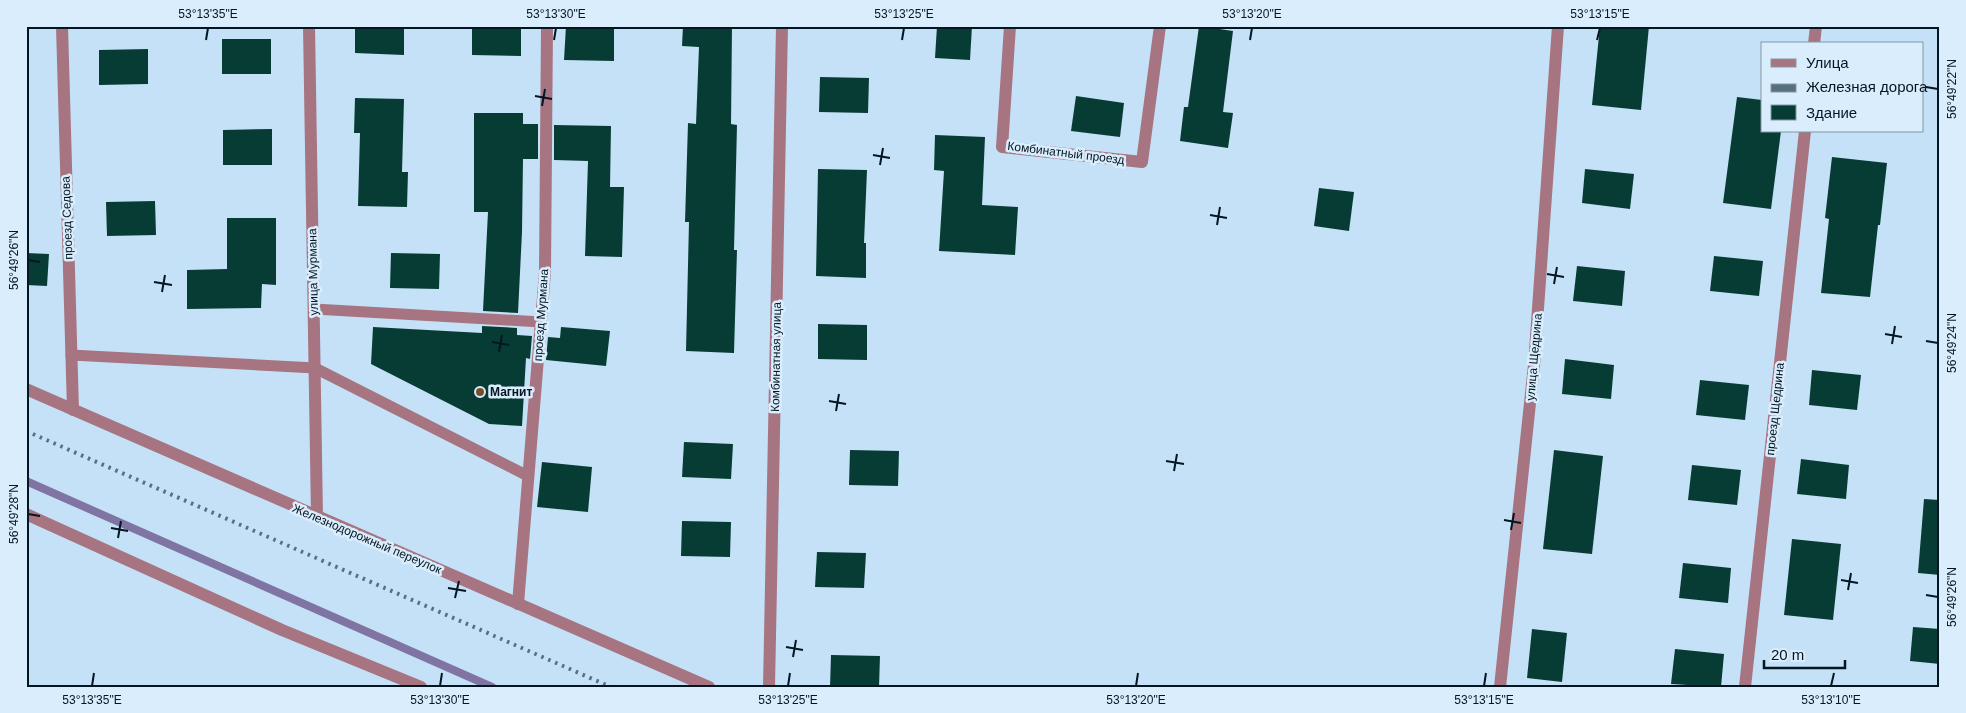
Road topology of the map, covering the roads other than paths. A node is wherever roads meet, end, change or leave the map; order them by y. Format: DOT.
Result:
graph roads {
  1 [pos="62,26"];
  2 [pos="309,26"];
  3 [pos="547,26"];
  4 [pos="782,26"];
  5 [pos="1010,26"];
  6 [pos="1160,26"];
  7 [pos="1558,26"];
  8 [pos="1816,26"];
  9 [pos="1814,42"];
  10 [pos="1805,132"];
  11 [pos="314,308"];
  12 [pos="541,322"];
  13 [pos="71,355"];
  14 [pos="315,368"];
  15 [pos="26,389"];
  16 [pos="73,410"];
  17 [pos="528,476"];
  18 [pos="26,514"];
  19 [pos="317,517"];
  20 [pos="518,604"];
  21 [pos="421,687"];
  22 [pos="709,687"];
  23 [pos="769,687"];
  24 [pos="1500,687"];
  25 [pos="1745,687"];
  1 -- 13 [label="street, проезд Седова"];
  2 -- 11 [label="street, улица Мурмана"];
  3 -- 12 [label="street, проезд Мурмана"];
  4 -- 23 [label="street, Комбинатная улица"];
  5 -- 6 [label="street, Комбинатный проезд"];
  7 -- 24 [label="street, улица Щедрина"];
  8 -- 9 [label="street"];
  10 -- 25 [label="street, проезд Щедрина"];
  11 -- 12 [label="lane"];
  11 -- 14 [label="street, улица Мурмана"];
  12 -- 17 [label="street, проезд Мурмана"];
  13 -- 14 [label="lane"];
  13 -- 16 [label="street, проезд Седова"];
  14 -- 17 [label="lane"];
  14 -- 19 [label="street, улица Мурмана"];
  15 -- 16 [label="street, Железнодорожный переулок"];
  16 -- 19 [label="street, Железнодорожный переулок"];
  17 -- 20 [label="street, проезд Мурмана"];
  18 -- 21 [label="street"];
  19 -- 20 [label="street, Железнодорожный переулок"];
  20 -- 22 [label="street, Железнодорожный переулок"];
}
